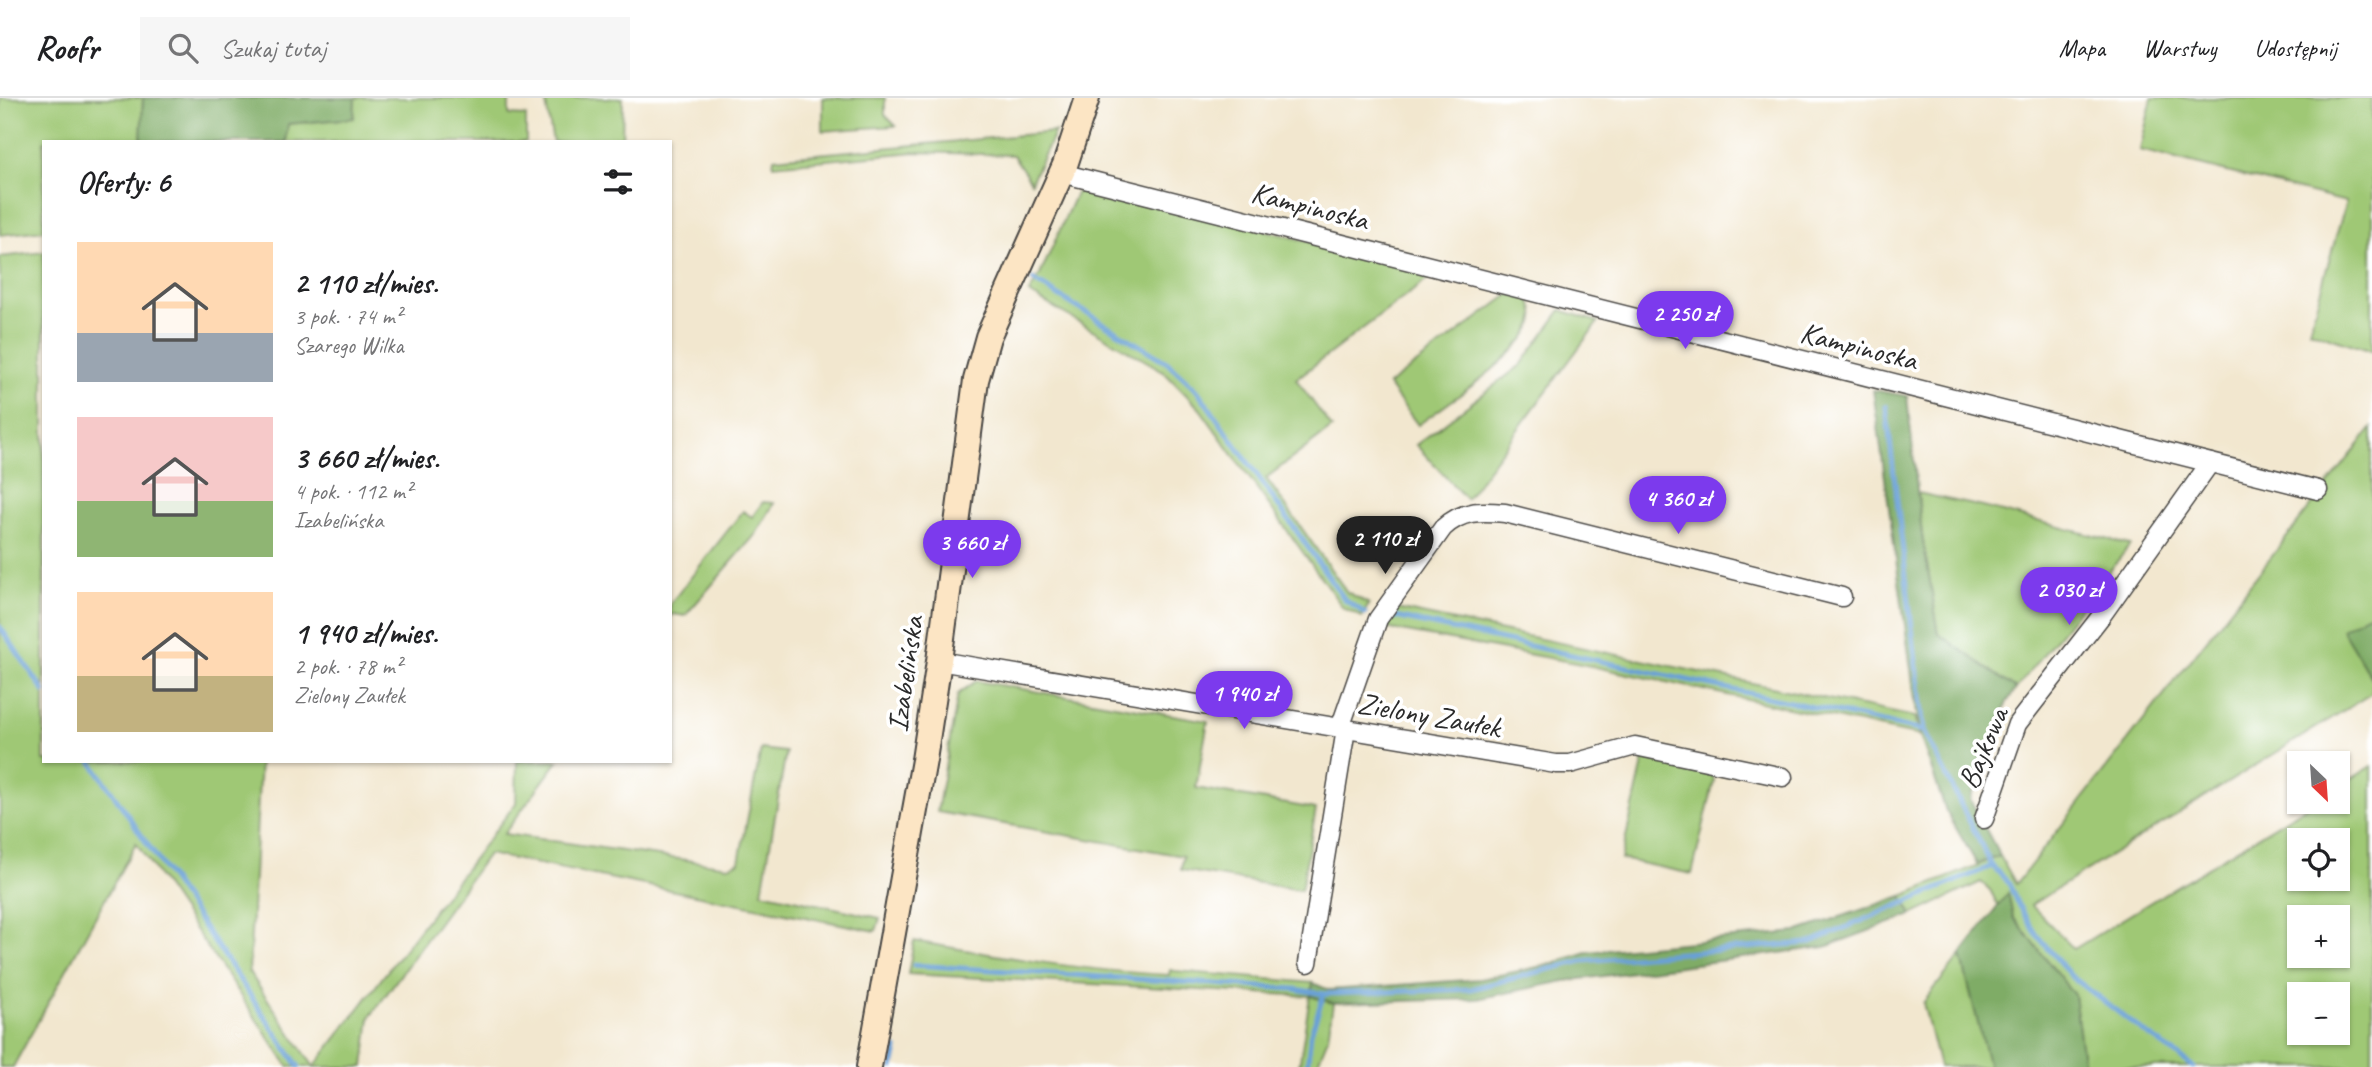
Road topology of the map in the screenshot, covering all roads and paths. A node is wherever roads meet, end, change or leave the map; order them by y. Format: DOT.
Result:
graph roads {
  1 [pos="1087,98"];
  2 [pos="1061,173"];
  3 [pos="2210,463"];
  4 [pos="2318,489"];
  5 [pos="1842,597"];
  6 [pos="939,661"];
  7 [pos="1343,729"];
  8 [pos="1783,777"];
  9 [pos="1984,819"];
  10 [pos="1308,963"];
  11 [pos="869,1067"];
  1 -- 2 [label="street, Izabelińska"];
  2 -- 3 [label="street, Kampinoska"];
  2 -- 6 [label="street, Izabelińska"];
  3 -- 4 [label="street, Kampinoska"];
  3 -- 9 [label="street, Bajkowa"];
  5 -- 7 [label="street"];
  6 -- 7 [label="street, Zielony Zaułek"];
  6 -- 11 [label="street, Izabelińska"];
  7 -- 8 [label="street, Zielony Zaułek"];
  7 -- 10 [label="street"];
}
